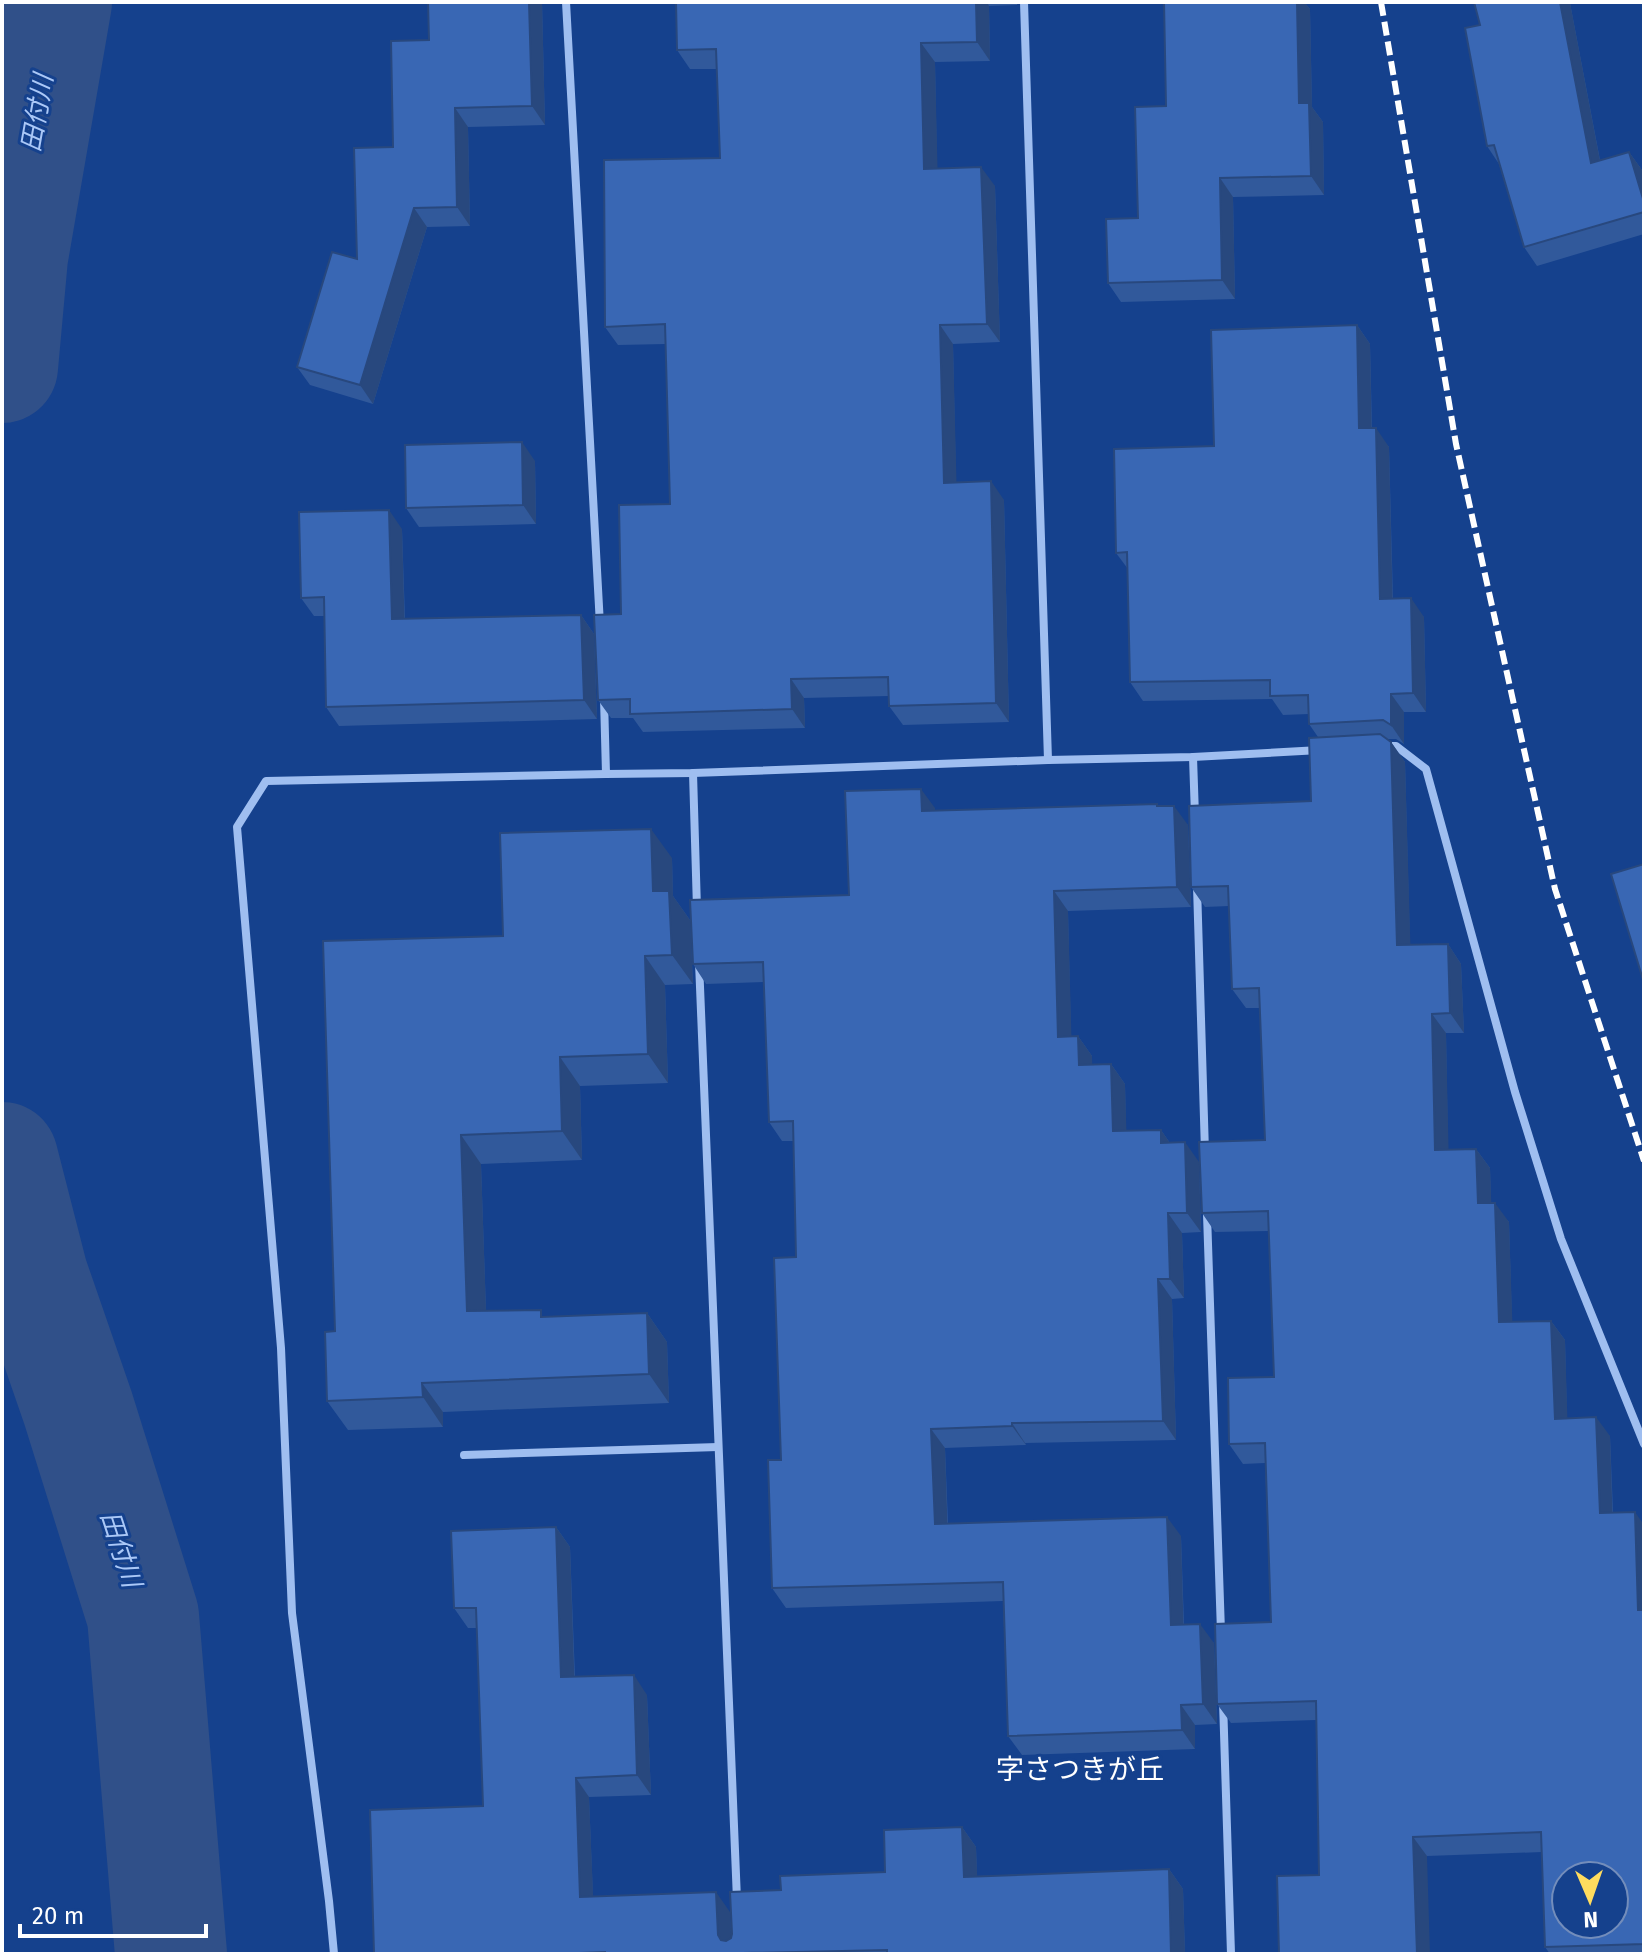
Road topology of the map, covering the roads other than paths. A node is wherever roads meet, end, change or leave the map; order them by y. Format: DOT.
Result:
graph roads {
  1 [pos="566,2"];
  2 [pos="1024,2"];
  3 [pos="601,642"];
  4 [pos="603,687"];
  5 [pos="1380,747"];
  6 [pos="1334,749"];
  7 [pos="1193,757"];
  8 [pos="1048,760"];
  9 [pos="693,773"];
  10 [pos="606,774"];
  11 [pos="1195,821"];
  12 [pos="1196,869"];
  13 [pos="697,920"];
  14 [pos="698,952"];
  15 [pos="1205,1156"];
  16 [pos="1207,1204"];
  17 [pos="1644,1444"];
  18 [pos="718,1447"];
  19 [pos="464,1455"];
  20 [pos="1221,1635"];
  21 [pos="1223,1699"];
  22 [pos="737,1906"];
  23 [pos="334,1954"];
  24 [pos="1231,1954"];
  1 -- 3 [label="street"];
  2 -- 8 [label="street"];
  4 -- 10 [label="street"];
  5 -- 17 [label="street"];
  6 -- 7 [label="street"];
  7 -- 8 [label="street"];
  7 -- 11 [label="street"];
  8 -- 9 [label="street"];
  9 -- 10 [label="street"];
  9 -- 13 [label="street"];
  10 -- 23 [label="street"];
  12 -- 15 [label="street"];
  14 -- 18 [label="street"];
  16 -- 20 [label="street"];
  18 -- 19 [label="street"];
  18 -- 22 [label="street"];
  21 -- 24 [label="street"];
}
